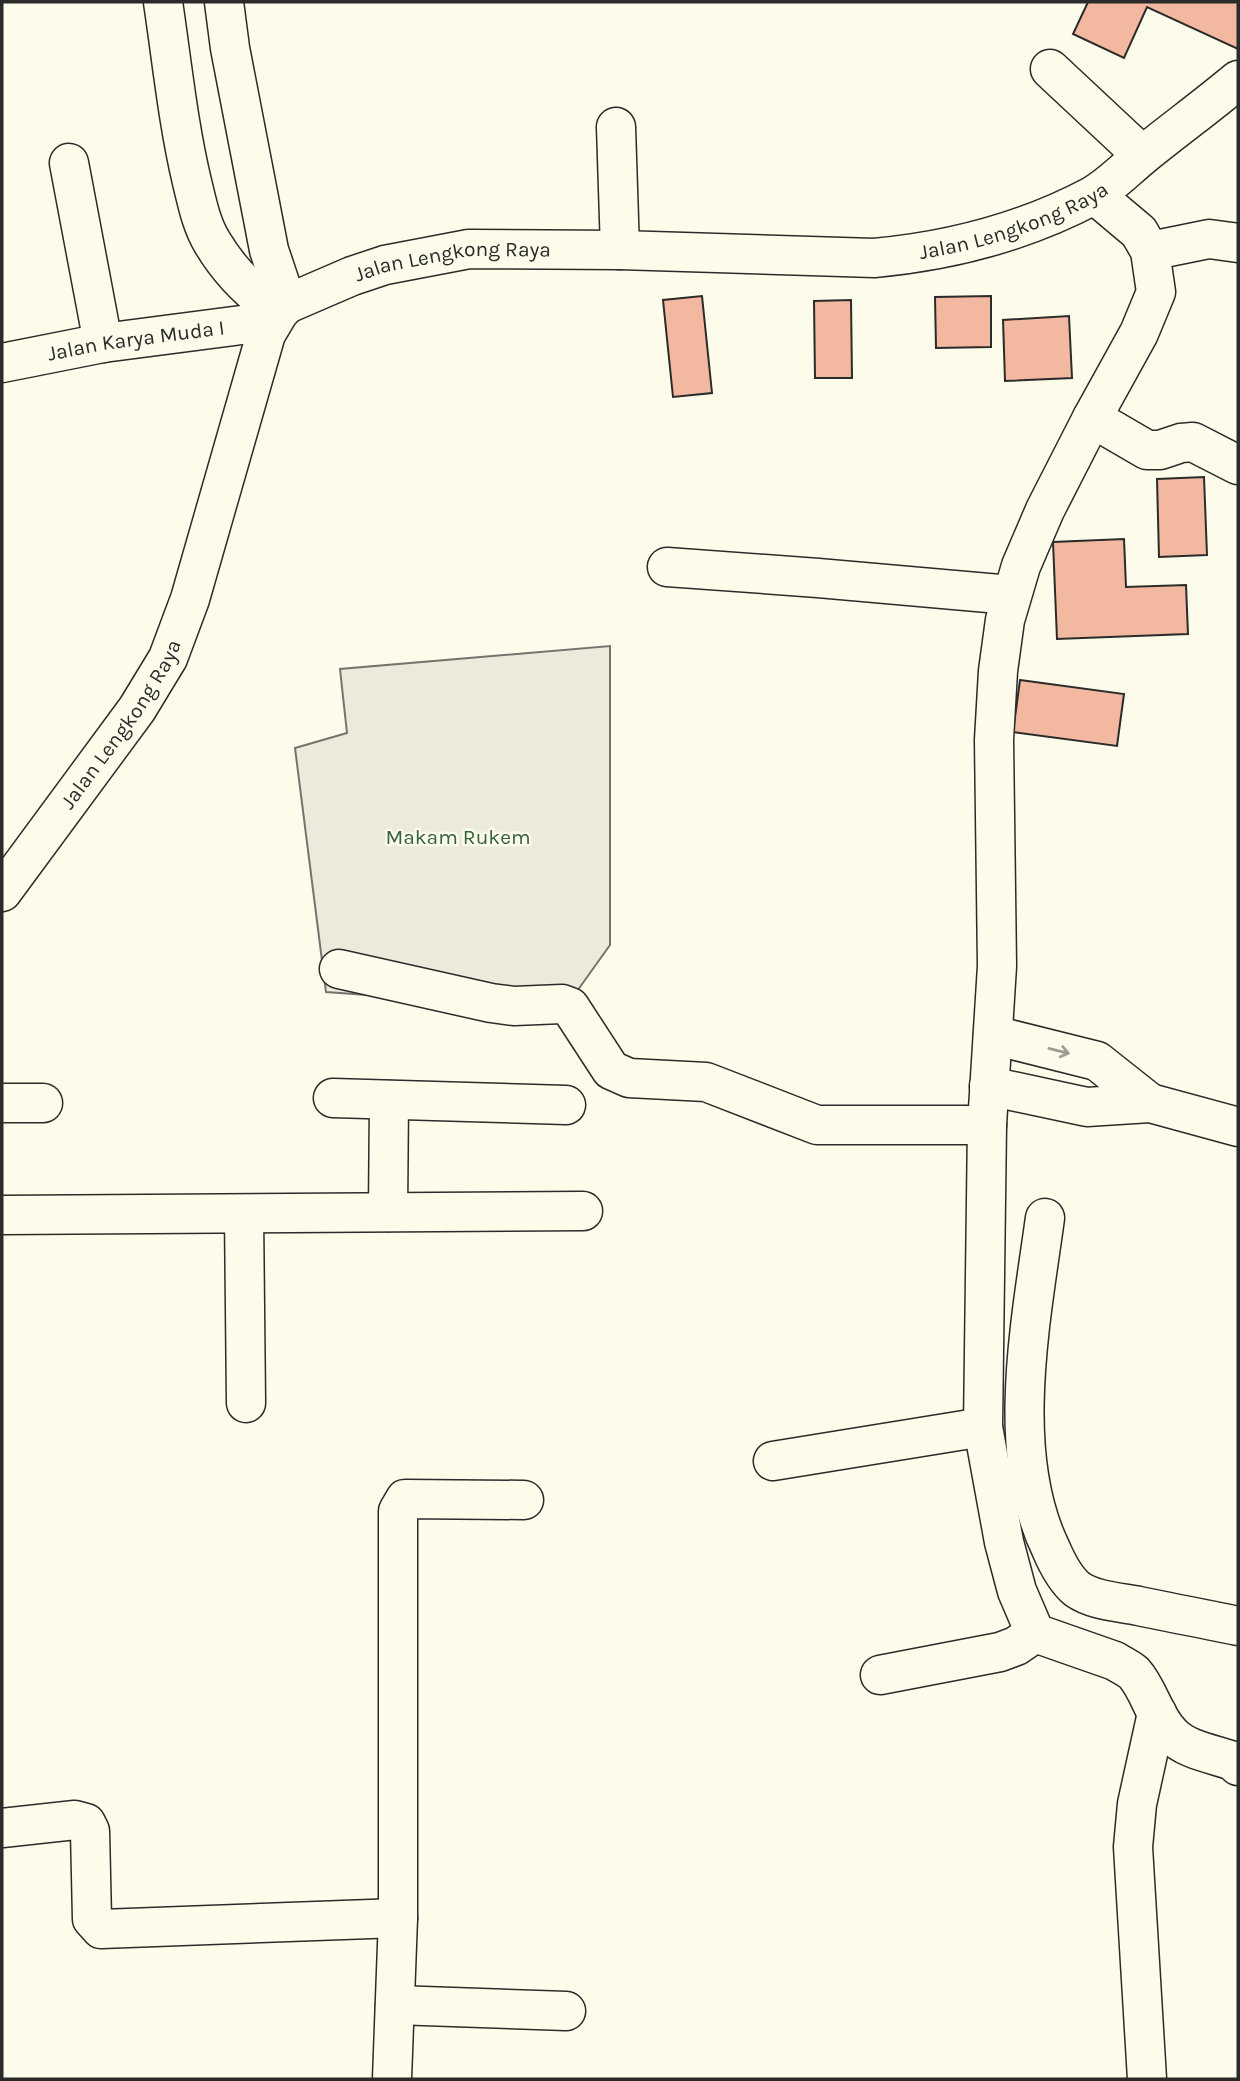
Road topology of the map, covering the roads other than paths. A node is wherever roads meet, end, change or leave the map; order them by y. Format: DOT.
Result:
graph roads {
  1 [pos="163,2"];
  2 [pos="223,2"];
  3 [pos="1050,69"];
  4 [pos="1238,81"];
  5 [pos="616,127"];
  6 [pos="1142,156"];
  7 [pos="69,163"];
  8 [pos="1095,195"];
  9 [pos="1238,243"];
  10 [pos="620,250"];
  11 [pos="1150,251"];
  12 [pos="279,312"];
  13 [pos="103,343"];
  14 [pos="2,363"];
  15 [pos="1092,418"];
  16 [pos="1238,465"];
  17 [pos="667,567"];
  18 [pos="1012,595"];
  19 [pos="2,892"];
  20 [pos="339,969"];
  21 [pos="993,1035"];
  22 [pos="989,1086"];
  23 [pos="333,1098"];
  24 [pos="389,1100"];
  25 [pos="43,1102"];
  26 [pos="2,1103"];
  27 [pos="1150,1103"];
  28 [pos="566,1105"];
  29 [pos="987,1125"];
  30 [pos="1238,1127"];
  31 [pos="583,1211"];
  32 [pos="388,1212"];
  33 [pos="244,1214"];
  34 [pos="2,1215"];
  35 [pos="1045,1218"];
  36 [pos="246,1403"];
  37 [pos="983,1427"];
  38 [pos="773,1461"];
  39 [pos="524,1500"];
  40 [pos="1238,1626"];
  41 [pos="1035,1633"];
  42 [pos="880,1675"];
  43 [pos="1157,1713"];
  44 [pos="1238,1766"];
  45 [pos="2,1828"];
  46 [pos="398,1918"];
  47 [pos="395,2005"];
  48 [pos="566,2011"];
  49 [pos="392,2079"];
  50 [pos="1147,2079"];
  1 -- 12 [label="street"];
  2 -- 12 [label="street"];
  3 -- 6 [label="street"];
  4 -- 6 [label="street, Jalan Lengkong Raya"];
  5 -- 10 [label="street"];
  6 -- 8 [label="street, Jalan Lengkong Raya"];
  7 -- 13 [label="street"];
  8 -- 10 [label="street, Jalan Lengkong Raya"];
  8 -- 11 [label="street"];
  9 -- 11 [label="street"];
  10 -- 12 [label="street, Jalan Lengkong Raya"];
  11 -- 15 [label="street"];
  12 -- 13 [label="street, Jalan Karya Muda I"];
  12 -- 19 [label="street, Jalan Lengkong Raya"];
  13 -- 14 [label="street, Jalan Karya Muda I"];
  15 -- 16 [label="street"];
  15 -- 18 [label="street"];
  17 -- 18 [label="street"];
  18 -- 21 [label="street"];
  20 -- 29 [label="street"];
  21 -- 22 [label="street"];
  21 -- 27 [label="street, one-way"];
  22 -- 27 [label="street"];
  22 -- 29 [label="street"];
  23 -- 24 [label="street"];
  24 -- 28 [label="street"];
  24 -- 32 [label="street"];
  25 -- 26 [label="street"];
  27 -- 30 [label="street"];
  29 -- 37 [label="street"];
  31 -- 32 [label="street"];
  32 -- 33 [label="street"];
  33 -- 34 [label="street"];
  33 -- 36 [label="street"];
  35 -- 40 [label="street"];
  37 -- 38 [label="street"];
  37 -- 41 [label="street"];
  39 -- 46 [label="street"];
  41 -- 42 [label="street"];
  41 -- 43 [label="street"];
  43 -- 44 [label="street"];
  43 -- 50 [label="street"];
  45 -- 46 [label="street"];
  46 -- 47 [label="street"];
  47 -- 48 [label="street"];
  47 -- 49 [label="street"];
}
